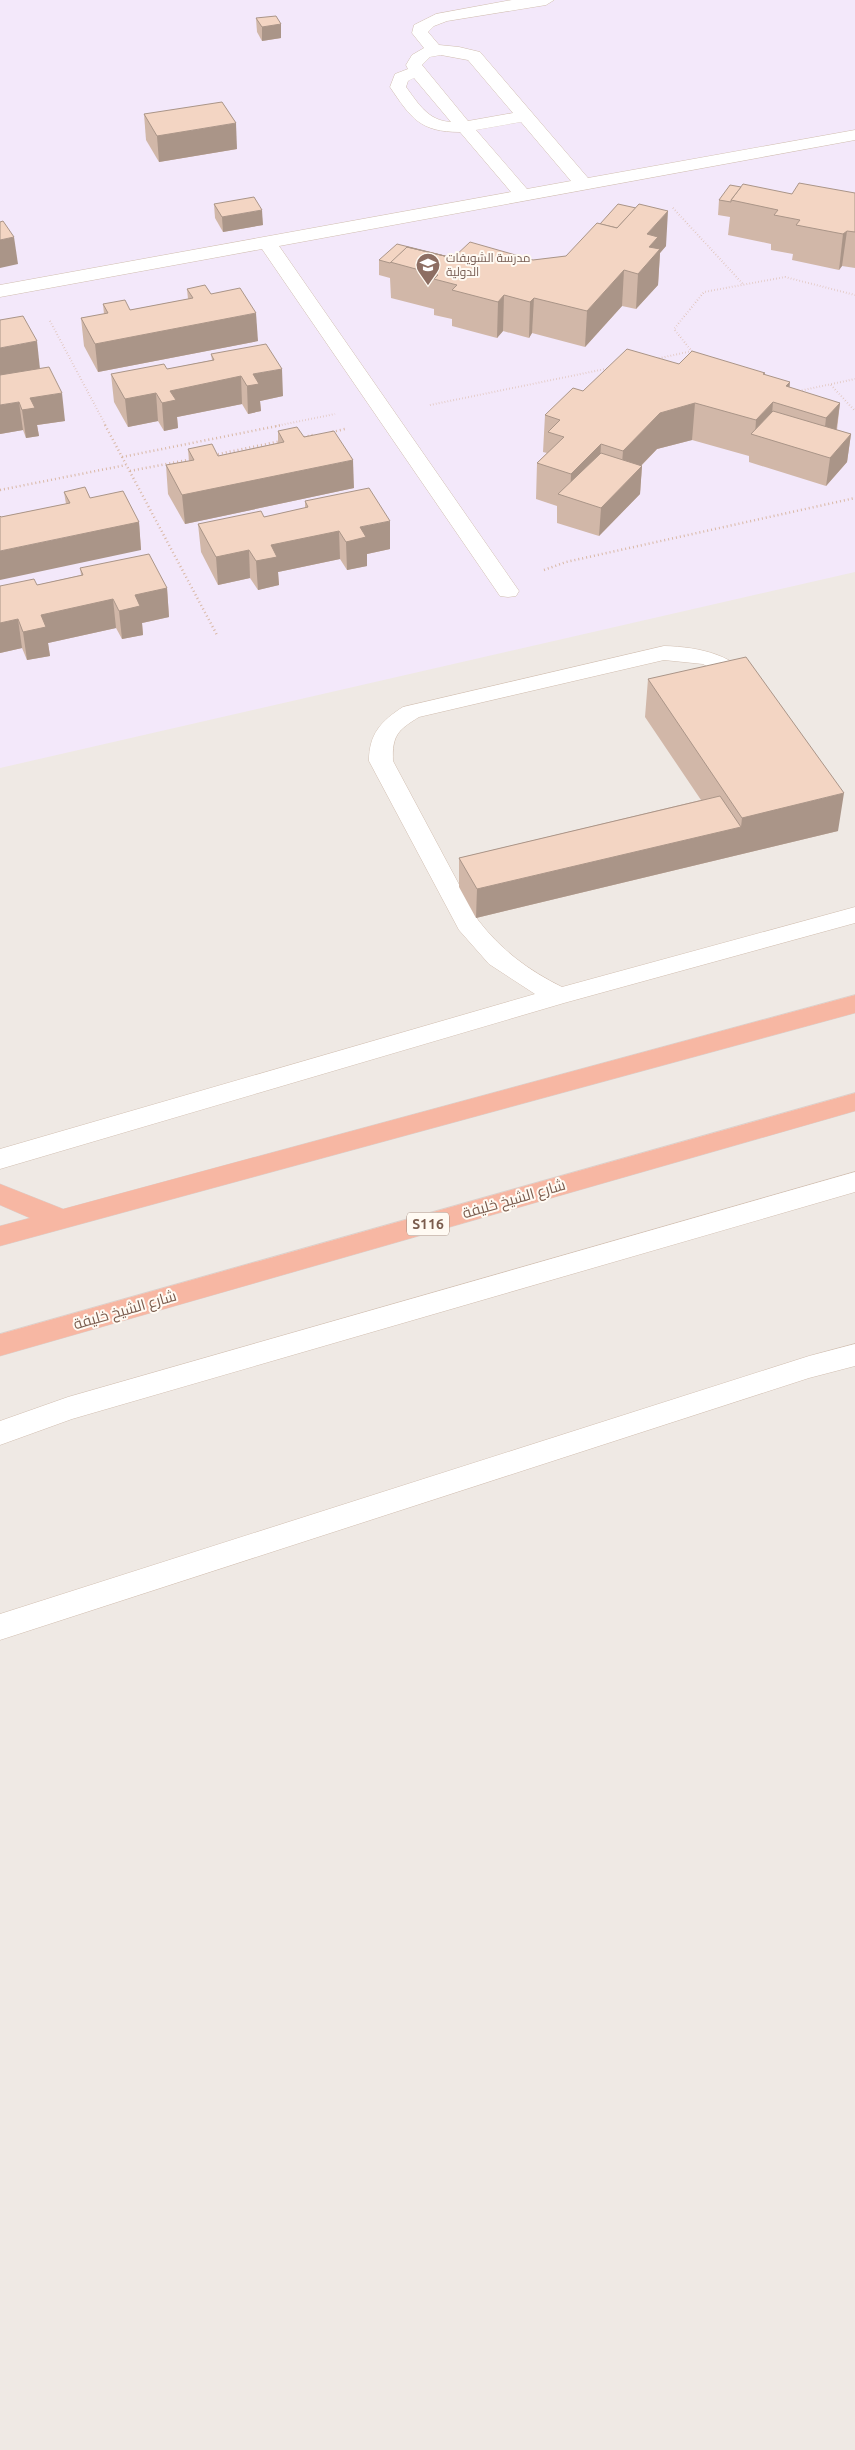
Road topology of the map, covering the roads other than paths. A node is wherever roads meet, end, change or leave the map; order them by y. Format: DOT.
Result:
graph roads {
  1 [pos="546,0"];
  2 [pos="435,51"];
  3 [pos="417,72"];
  4 [pos="525,116"];
  5 [pos="464,126"];
  6 [pos="855,135"];
  7 [pos="583,184"];
  8 [pos="523,196"];
  9 [pos="267,242"];
  10 [pos="0,291"];
  11 [pos="508,591"];
  12 [pos="759,703"];
  13 [pos="855,915"];
  14 [pos="559,996"];
  15 [pos="855,1004"];
  16 [pos="855,1102"];
  17 [pos="0,1159"];
  18 [pos="855,1182"];
  19 [pos="0,1194"];
  20 [pos="61,1219"];
  21 [pos="0,1236"];
  22 [pos="0,1345"];
  23 [pos="855,1355"];
  24 [pos="0,1433"];
  25 [pos="0,1628"];
  1 -- 2 [label="street"];
  2 -- 3 [label="street"];
  2 -- 4 [label="street"];
  3 -- 5 [label="street"];
  3 -- 5 [label="street"];
  4 -- 5 [label="street"];
  4 -- 7 [label="street"];
  5 -- 8 [label="street"];
  6 -- 7 [label="street"];
  7 -- 8 [label="street"];
  8 -- 9 [label="street"];
  9 -- 10 [label="street"];
  9 -- 11 [label="street"];
  12 -- 14 [label="street"];
  13 -- 14 [label="street"];
  14 -- 17 [label="street"];
  15 -- 20 [label="highway"];
  16 -- 22 [label="highway, شارع الشيخ خليفة / S116"];
  18 -- 24 [label="street"];
  19 -- 20 [label="highway"];
  20 -- 21 [label="highway"];
  23 -- 25 [label="street"];
}
